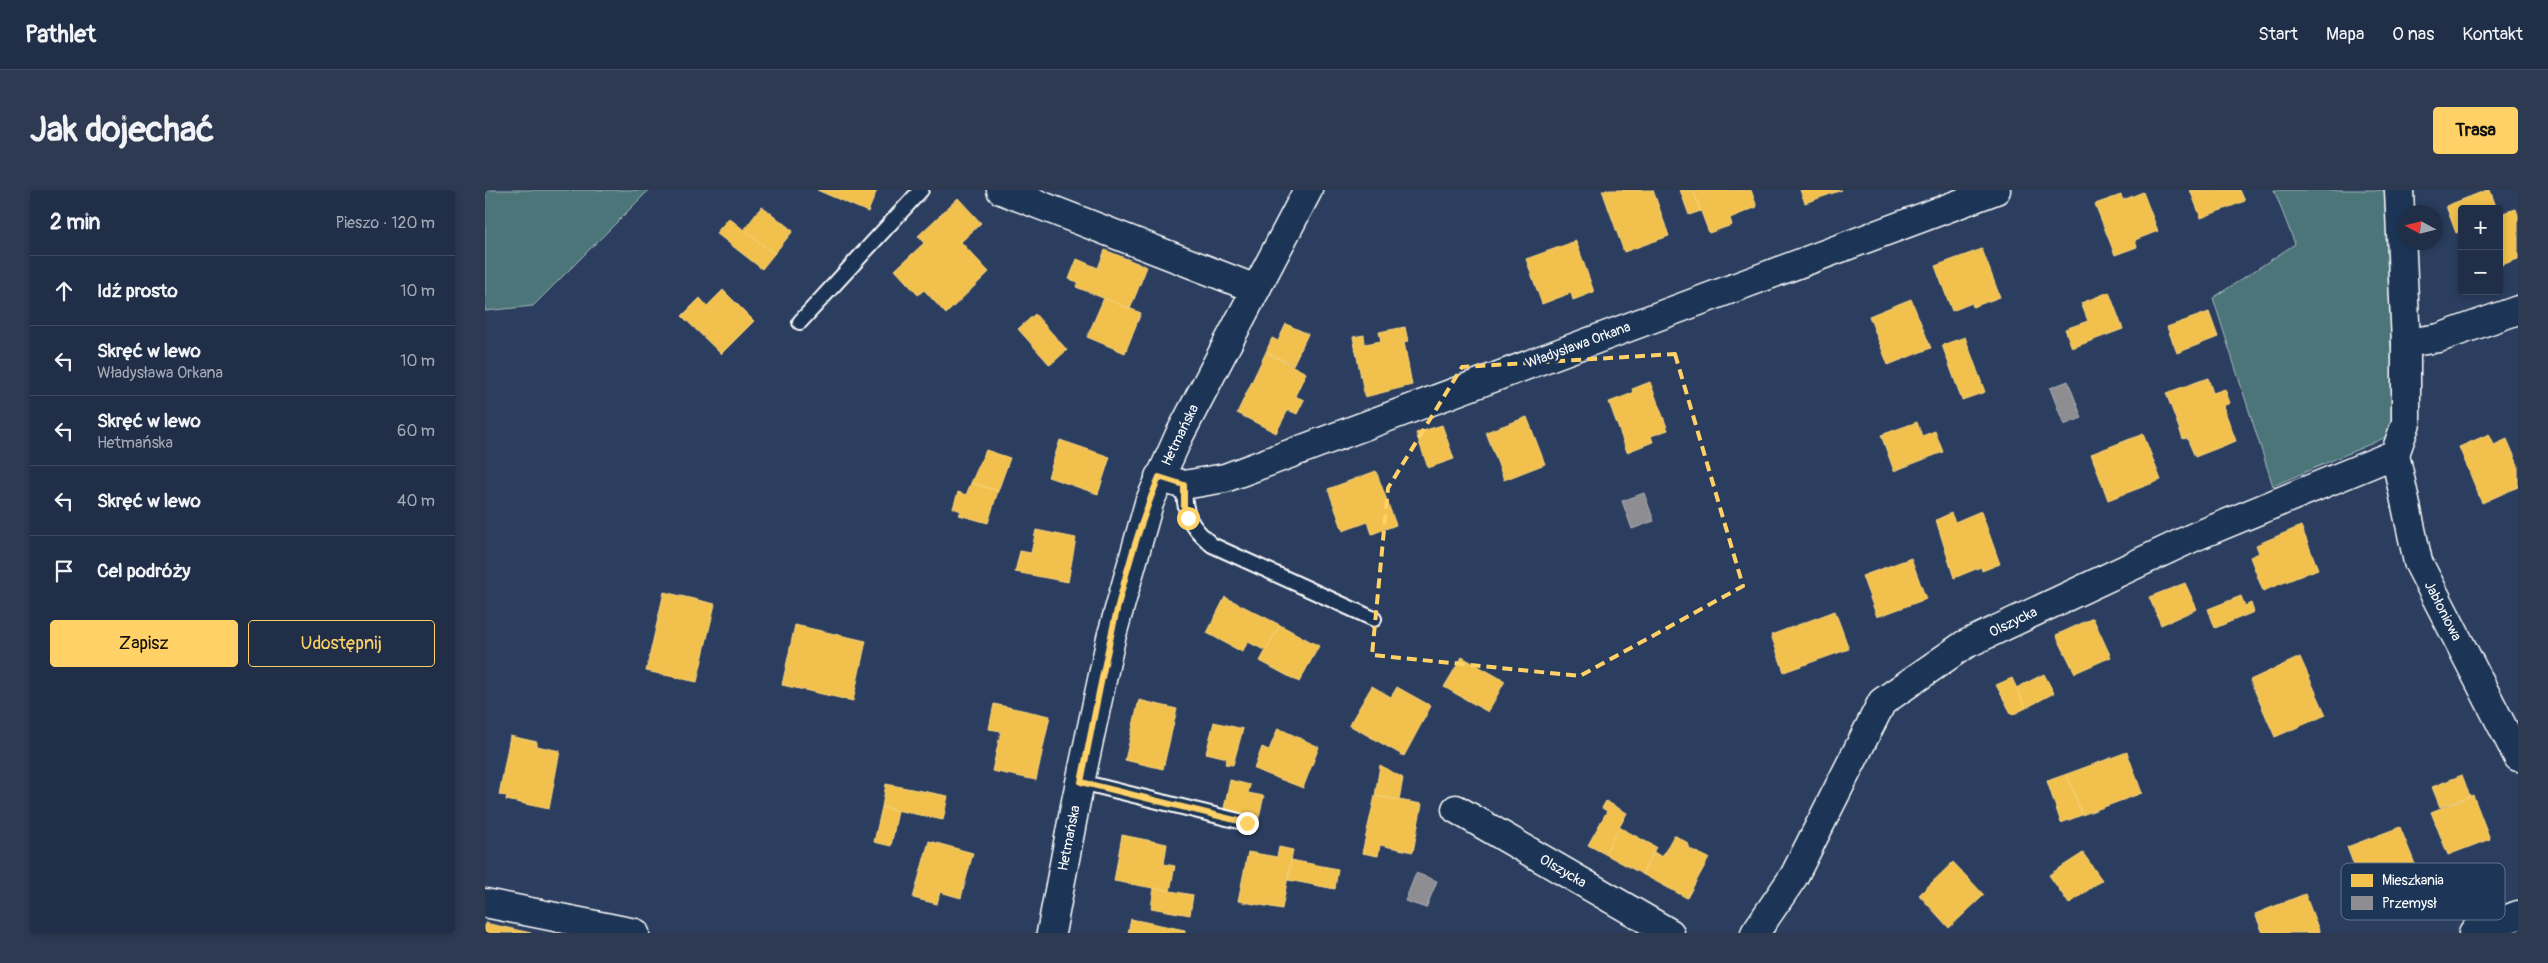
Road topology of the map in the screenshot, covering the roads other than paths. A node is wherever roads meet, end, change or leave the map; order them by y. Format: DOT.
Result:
graph roads {
  1 [pos="921,190"];
  2 [pos="1001,190"];
  3 [pos="1308,190"];
  4 [pos="1996,190"];
  5 [pos="2399,190"];
  6 [pos="1256,289"];
  7 [pos="2518,310"];
  8 [pos="800,322"];
  9 [pos="2406,343"];
  10 [pos="2395,454"];
  11 [pos="1171,481"];
  12 [pos="1374,620"];
  13 [pos="2518,757"];
  14 [pos="1081,782"];
  15 [pos="1456,809"];
  16 [pos="1247,823"];
  17 [pos="485,903"];
  18 [pos="2518,915"];
  19 [pos="635,933"];
  20 [pos="1051,933"];
  21 [pos="1670,933"];
  22 [pos="1755,933"];
  23 [pos="2473,933"];
  1 -- 8 [label="lane"];
  2 -- 6 [label="street"];
  3 -- 6 [label="street, Hetmańska"];
  4 -- 11 [label="street, Władysława Orkana"];
  5 -- 9 [label="street"];
  6 -- 11 [label="street, Hetmańska"];
  7 -- 9 [label="street"];
  9 -- 10 [label="street"];
  10 -- 13 [label="street, Jabłoniowa"];
  10 -- 22 [label="street, Olszycka"];
  11 -- 12 [label="lane"];
  11 -- 14 [label="street, Hetmańska"];
  14 -- 16 [label="lane"];
  14 -- 20 [label="street, Hetmańska"];
  15 -- 21 [label="street, Olszycka"];
  17 -- 19 [label="street"];
  18 -- 23 [label="street"];
}
